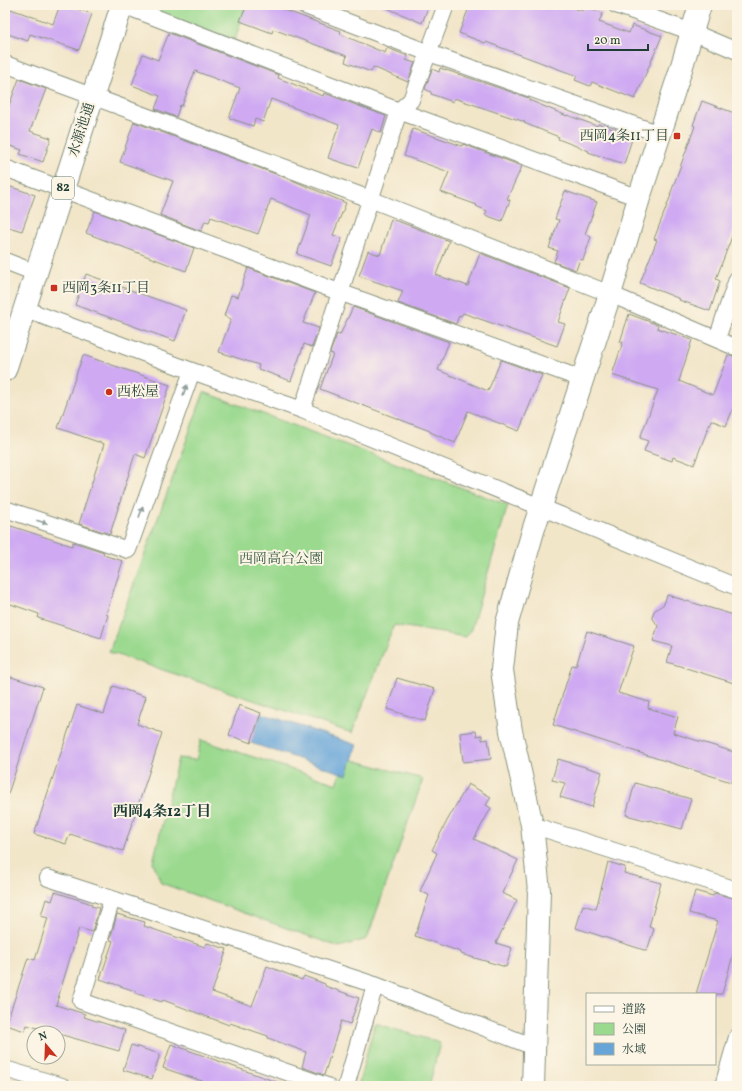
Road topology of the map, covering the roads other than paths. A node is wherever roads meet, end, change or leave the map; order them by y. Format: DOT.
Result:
graph roads {
  1 [pos="123,5"];
  2 [pos="303,5"];
  3 [pos="446,5"];
  4 [pos="616,5"];
  5 [pos="700,5"];
  6 [pos="692,32"];
  7 [pos="737,51"];
  8 [pos="429,53"];
  9 [pos="5,64"];
  10 [pos="93,96"];
  11 [pos="399,111"];
  12 [pos="660,134"];
  13 [pos="5,168"];
  14 [pos="63,190"];
  15 [pos="639,198"];
  16 [pos="370,200"];
  17 [pos="5,261"];
  18 [pos="36,273"];
  19 [pos="737,279"];
  20 [pos="339,292"];
  21 [pos="610,294"];
  22 [pos="24,309"];
  23 [pos="717,339"];
  24 [pos="737,348"];
  25 [pos="5,370"];
  26 [pos="192,371"];
  27 [pos="582,379"];
  28 [pos="302,410"];
  29 [pos="541,508"];
  30 [pos="5,509"];
  31 [pos="737,587"];
  32 [pos="532,825"];
  33 [pos="48,878"];
  34 [pos="737,890"];
  35 [pos="112,899"];
  36 [pos="375,985"];
  37 [pos="737,1037"];
  38 [pos="534,1047"];
  39 [pos="5,1069"];
  40 [pos="24,1080"];
  41 [pos="62,1086"];
  42 [pos="327,1086"];
  43 [pos="346,1086"];
  44 [pos="533,1086"];
  45 [pos="723,1086"];
  1 -- 10 [label="street, 水源池通 / 82"];
  1 -- 11 [label="street"];
  2 -- 8 [label="street"];
  3 -- 8 [label="street"];
  4 -- 6 [label="street"];
  5 -- 6 [label="street"];
  6 -- 7 [label="street"];
  6 -- 12 [label="street"];
  8 -- 11 [label="street"];
  8 -- 12 [label="street"];
  9 -- 10 [label="street"];
  10 -- 14 [label="street, 水源池通 / 82"];
  10 -- 16 [label="street"];
  11 -- 15 [label="street"];
  11 -- 16 [label="street"];
  12 -- 15 [label="street"];
  13 -- 14 [label="street"];
  14 -- 18 [label="street, 水源池通 / 82"];
  14 -- 20 [label="street"];
  15 -- 21 [label="street"];
  16 -- 20 [label="street"];
  16 -- 21 [label="street"];
  17 -- 18 [label="street"];
  18 -- 22 [label="street, 水源池通 / 82"];
  19 -- 23 [label="street"];
  20 -- 27 [label="street"];
  20 -- 28 [label="street"];
  21 -- 23 [label="street"];
  21 -- 27 [label="street"];
  22 -- 25 [label="street, 水源池通 / 82"];
  22 -- 26 [label="street"];
  23 -- 24 [label="street"];
  26 -- 28 [label="street"];
  30 -- 26 [label="street, one-way"];
  27 -- 29 [label="street"];
  28 -- 29 [label="street"];
  29 -- 31 [label="street"];
  29 -- 32 [label="street"];
  32 -- 34 [label="street"];
  32 -- 38 [label="street"];
  33 -- 35 [label="street"];
  35 -- 36 [label="street"];
  35 -- 42 [label="street"];
  36 -- 38 [label="street"];
  36 -- 43 [label="street"];
  37 -- 45 [label="street"];
  38 -- 44 [label="street"];
  39 -- 40 [label="street"];
  40 -- 41 [label="street"];
}
